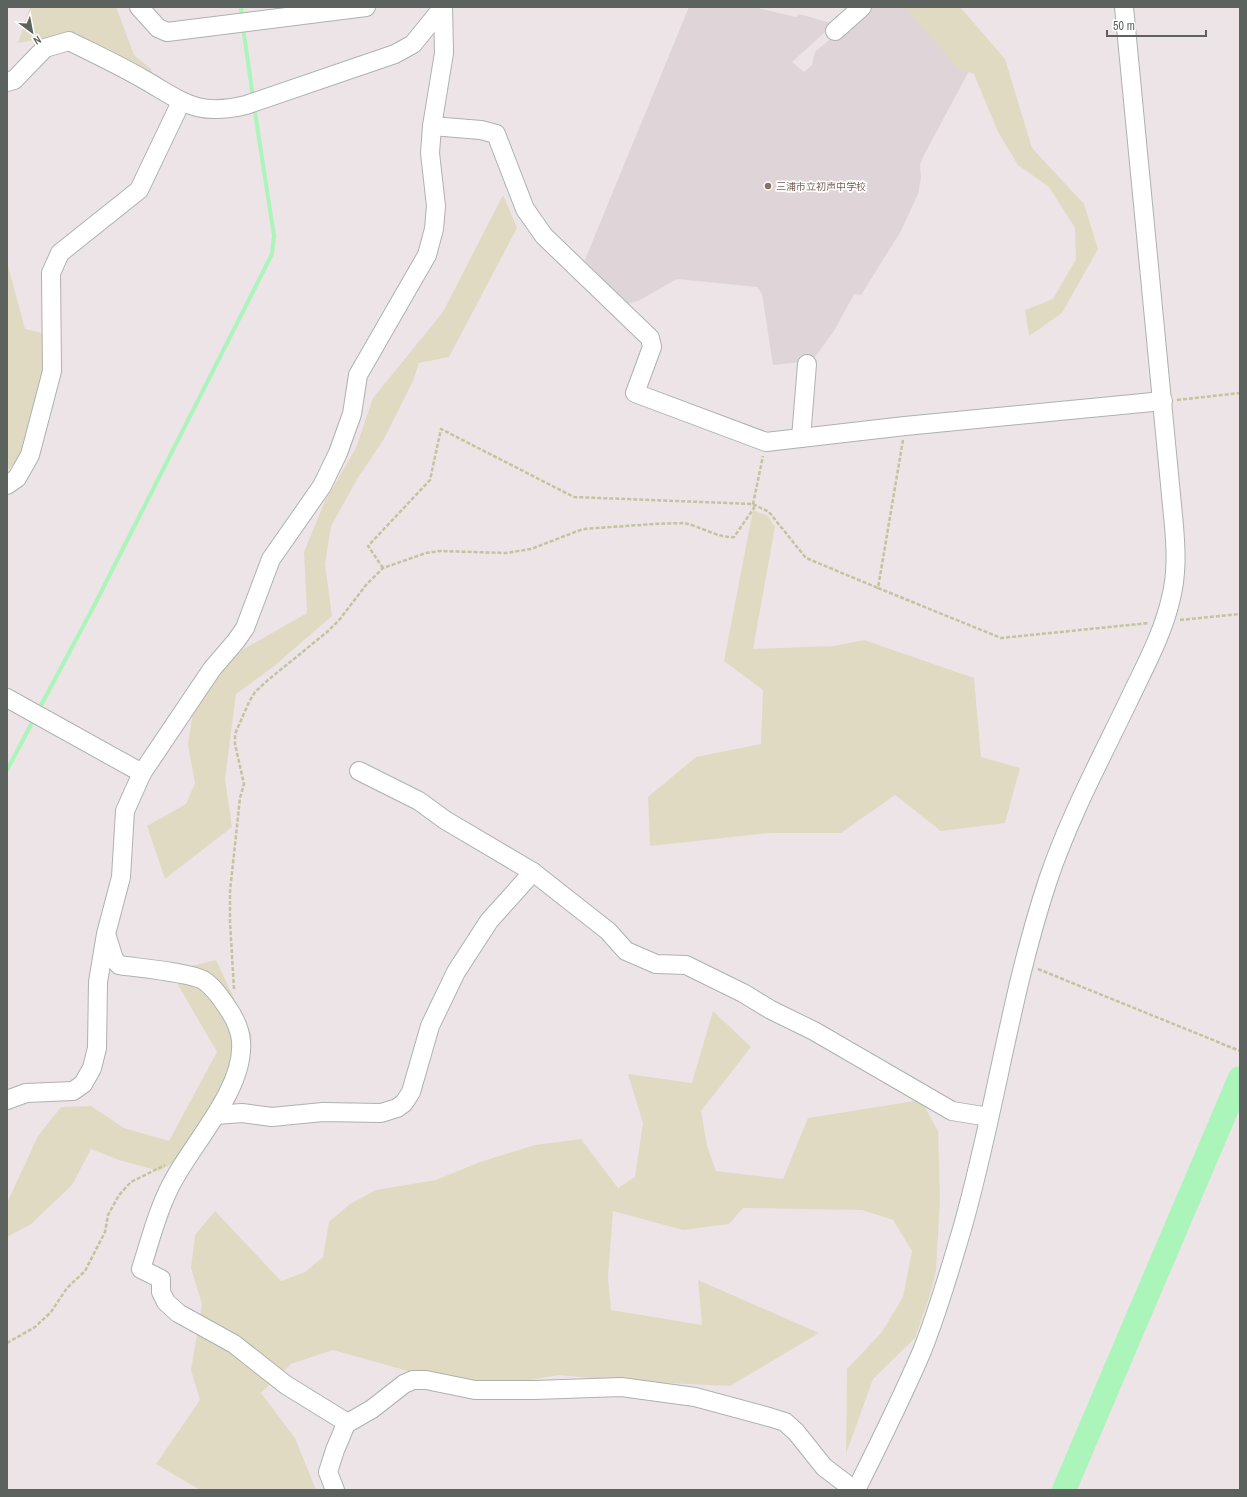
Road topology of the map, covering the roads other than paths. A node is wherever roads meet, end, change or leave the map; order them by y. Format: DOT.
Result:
graph roads {
  1 [pos="139,7"];
  2 [pos="366,7"];
  3 [pos="443,7"];
  4 [pos="862,7"];
  5 [pos="1124,7"];
  6 [pos="835,31"];
  7 [pos="7,82"];
  8 [pos="181,102"];
  9 [pos="432,126"];
  10 [pos="807,364"];
  11 [pos="1163,401"];
  12 [pos="801,438"];
  13 [pos="7,485"];
  14 [pos="7,698"];
  15 [pos="360,771"];
  16 [pos="142,773"];
  17 [pos="533,872"];
  18 [pos="106,934"];
  19 [pos="7,1100"];
  20 [pos="216,1115"];
  21 [pos="989,1117"];
  22 [pos="346,1424"];
  23 [pos="335,1490"];
  24 [pos="855,1490"];
  1 -- 2 [label="street"];
  3 -- 8 [label="street"];
  3 -- 9 [label="street"];
  4 -- 6 [label="street"];
  5 -- 11 [label="street"];
  7 -- 8 [label="street"];
  8 -- 13 [label="street"];
  9 -- 12 [label="street"];
  9 -- 16 [label="street"];
  10 -- 12 [label="street"];
  11 -- 12 [label="street"];
  11 -- 21 [label="street"];
  14 -- 16 [label="street"];
  15 -- 17 [label="street"];
  16 -- 18 [label="street"];
  17 -- 20 [label="street"];
  17 -- 21 [label="street"];
  18 -- 19 [label="street"];
  18 -- 20 [label="street"];
  20 -- 22 [label="street"];
  21 -- 24 [label="street"];
  22 -- 23 [label="street"];
  22 -- 24 [label="street"];
}
